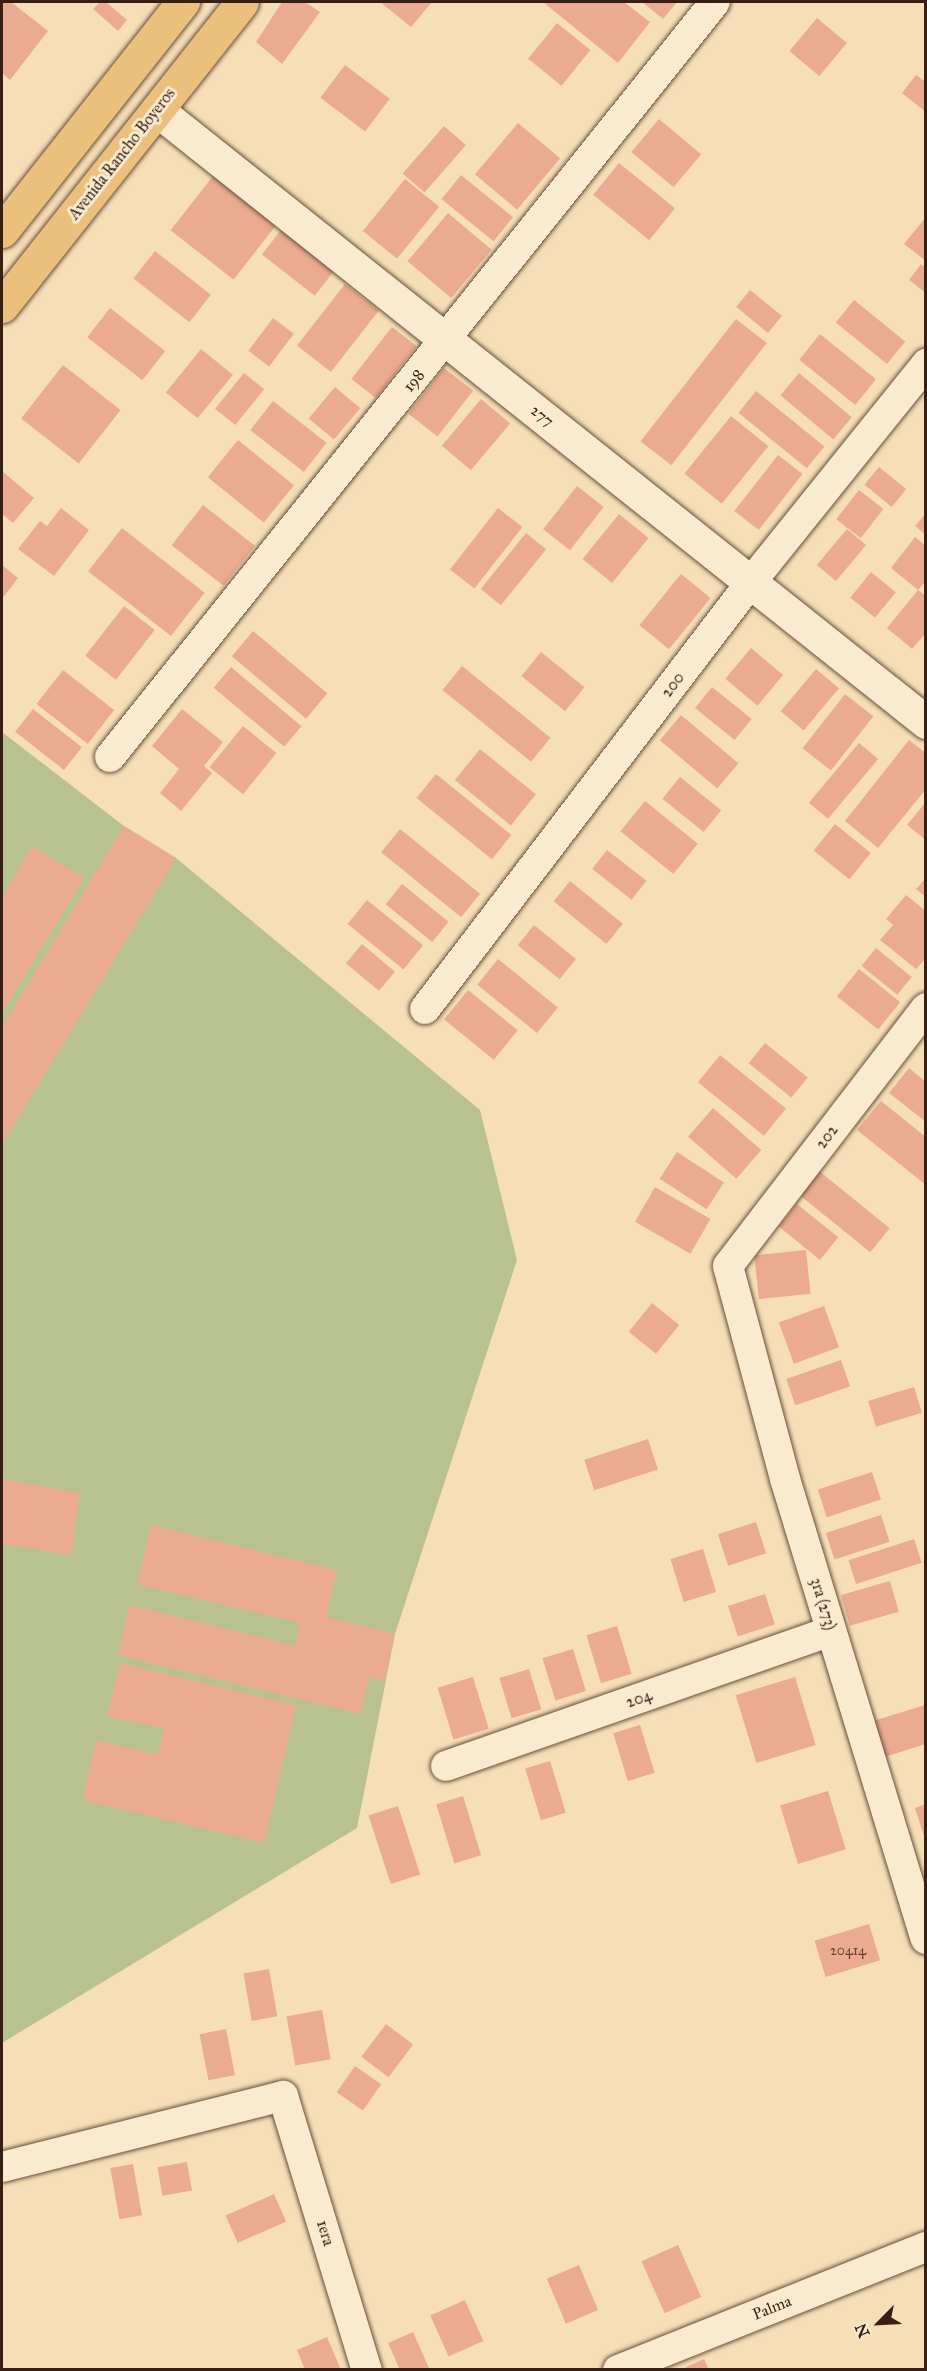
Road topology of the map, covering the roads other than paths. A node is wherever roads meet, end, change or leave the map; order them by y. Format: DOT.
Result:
graph roads {
  1 [pos="183,2"];
  2 [pos="242,2"];
  3 [pos="715,2"];
  4 [pos="157,110"];
  5 [pos="2,231"];
  6 [pos="2,306"];
  7 [pos="447,340"];
  8 [pos="926,363"];
  9 [pos="751,582"];
  10 [pos="926,722"];
  11 [pos="110,757"];
  12 [pos="926,1008"];
  13 [pos="425,1009"];
  14 [pos="728,1266"];
  15 [pos="831,1631"];
  16 [pos="446,1766"];
  17 [pos="926,1939"];
  18 [pos="2,2167"];
  19 [pos="926,2247"];
  20 [pos="367,2370"];
  21 [pos="618,2370"];
  1 -- 5 [label="highway"];
  2 -- 4 [label="highway, Avenida Rancho Boyeros"];
  3 -- 7 [label="street, 198"];
  4 -- 6 [label="highway, Avenida Rancho Boyeros"];
  4 -- 7 [label="street, 277"];
  7 -- 9 [label="street, 277"];
  7 -- 11 [label="street, 198"];
  8 -- 9 [label="street, 200"];
  9 -- 10 [label="street, 277"];
  9 -- 13 [label="street, 200"];
  12 -- 14 [label="street, 202"];
  14 -- 15 [label="street, 3ra (273)"];
  15 -- 16 [label="street, 204"];
  15 -- 17 [label="street, 3ra (273)"];
  18 -- 20 [label="street, 1era"];
  19 -- 21 [label="street, Palma"];
}
